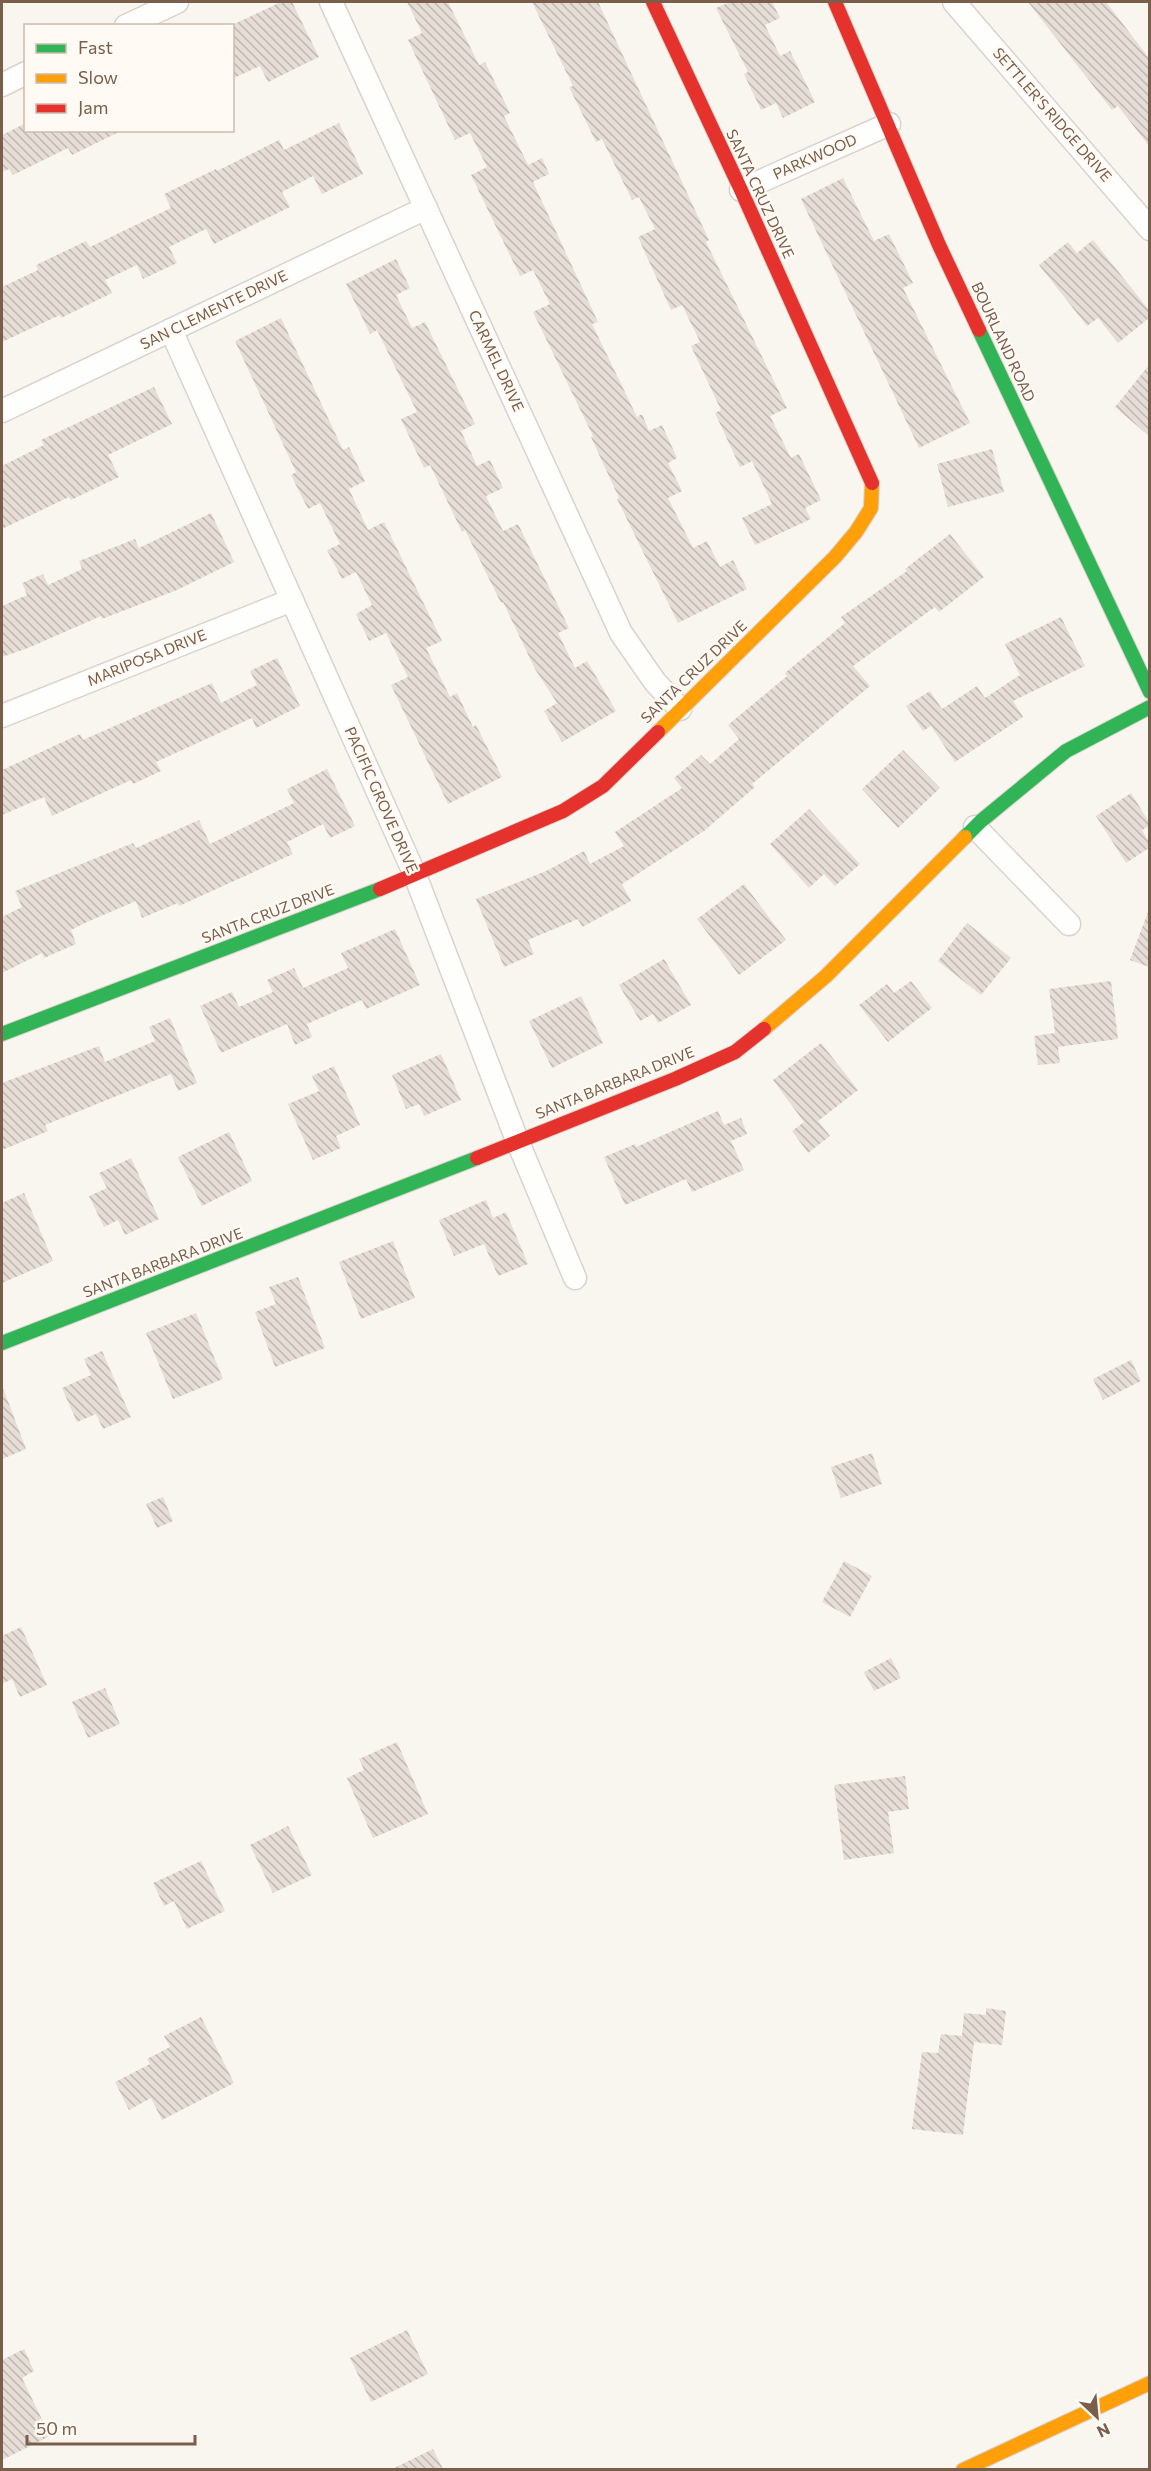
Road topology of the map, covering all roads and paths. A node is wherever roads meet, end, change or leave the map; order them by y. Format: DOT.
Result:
graph roads {
  1 [pos="177,2"];
  2 [pos="331,2"];
  3 [pos="653,2"];
  4 [pos="835,2"];
  5 [pos="954,2"];
  6 [pos="130,24"];
  7 [pos="24,74"];
  8 [pos="2,85"];
  9 [pos="889,124"];
  10 [pos="741,190"];
  11 [pos="426,208"];
  12 [pos="1149,229"];
  13 [pos="171,330"];
  14 [pos="2,411"];
  15 [pos="292,600"];
  16 [pos="1149,692"];
  17 [pos="1149,707"];
  18 [pos="680,709"];
  19 [pos="2,716"];
  20 [pos="975,827"];
  21 [pos="415,875"];
  22 [pos="1070,924"];
  23 [pos="2,1034"];
  24 [pos="517,1140"];
  25 [pos="574,1278"];
  26 [pos="2,1343"];
  27 [pos="1149,2383"];
  28 [pos="963,2469"];
  1 -- 6 [label="street"];
  2 -- 11 [label="street, CARMEL DRIVE"];
  3 -- 10 [label="street, SANTA CRUZ DRIVE"];
  4 -- 9 [label="street, BOURLAND ROAD"];
  5 -- 12 [label="street, SETTLER'S RIDGE DRIVE"];
  7 -- 8 [label="street"];
  9 -- 10 [label="street, PARKWOOD"];
  9 -- 16 [label="street, BOURLAND ROAD"];
  10 -- 18 [label="street, SANTA CRUZ DRIVE"];
  11 -- 13 [label="street, SAN CLEMENTE DRIVE"];
  11 -- 18 [label="street, CARMEL DRIVE"];
  13 -- 14 [label="street, SAN CLEMENTE DRIVE"];
  13 -- 15 [label="street, PACIFIC GROVE DRIVE"];
  15 -- 19 [label="street, MARIPOSA DRIVE"];
  15 -- 21 [label="street, PACIFIC GROVE DRIVE"];
  17 -- 20 [label="street, SANTA BARBARA DRIVE"];
  18 -- 21 [label="street, SANTA CRUZ DRIVE"];
  20 -- 22 [label="street"];
  20 -- 24 [label="street, SANTA BARBARA DRIVE"];
  21 -- 23 [label="street, SANTA CRUZ DRIVE"];
  21 -- 24 [label="street, PACIFIC GROVE DRIVE"];
  24 -- 25 [label="street, PACIFIC GROVE DRIVE"];
  24 -- 26 [label="street, SANTA BARBARA DRIVE"];
  27 -- 28 [label="street"];
}
